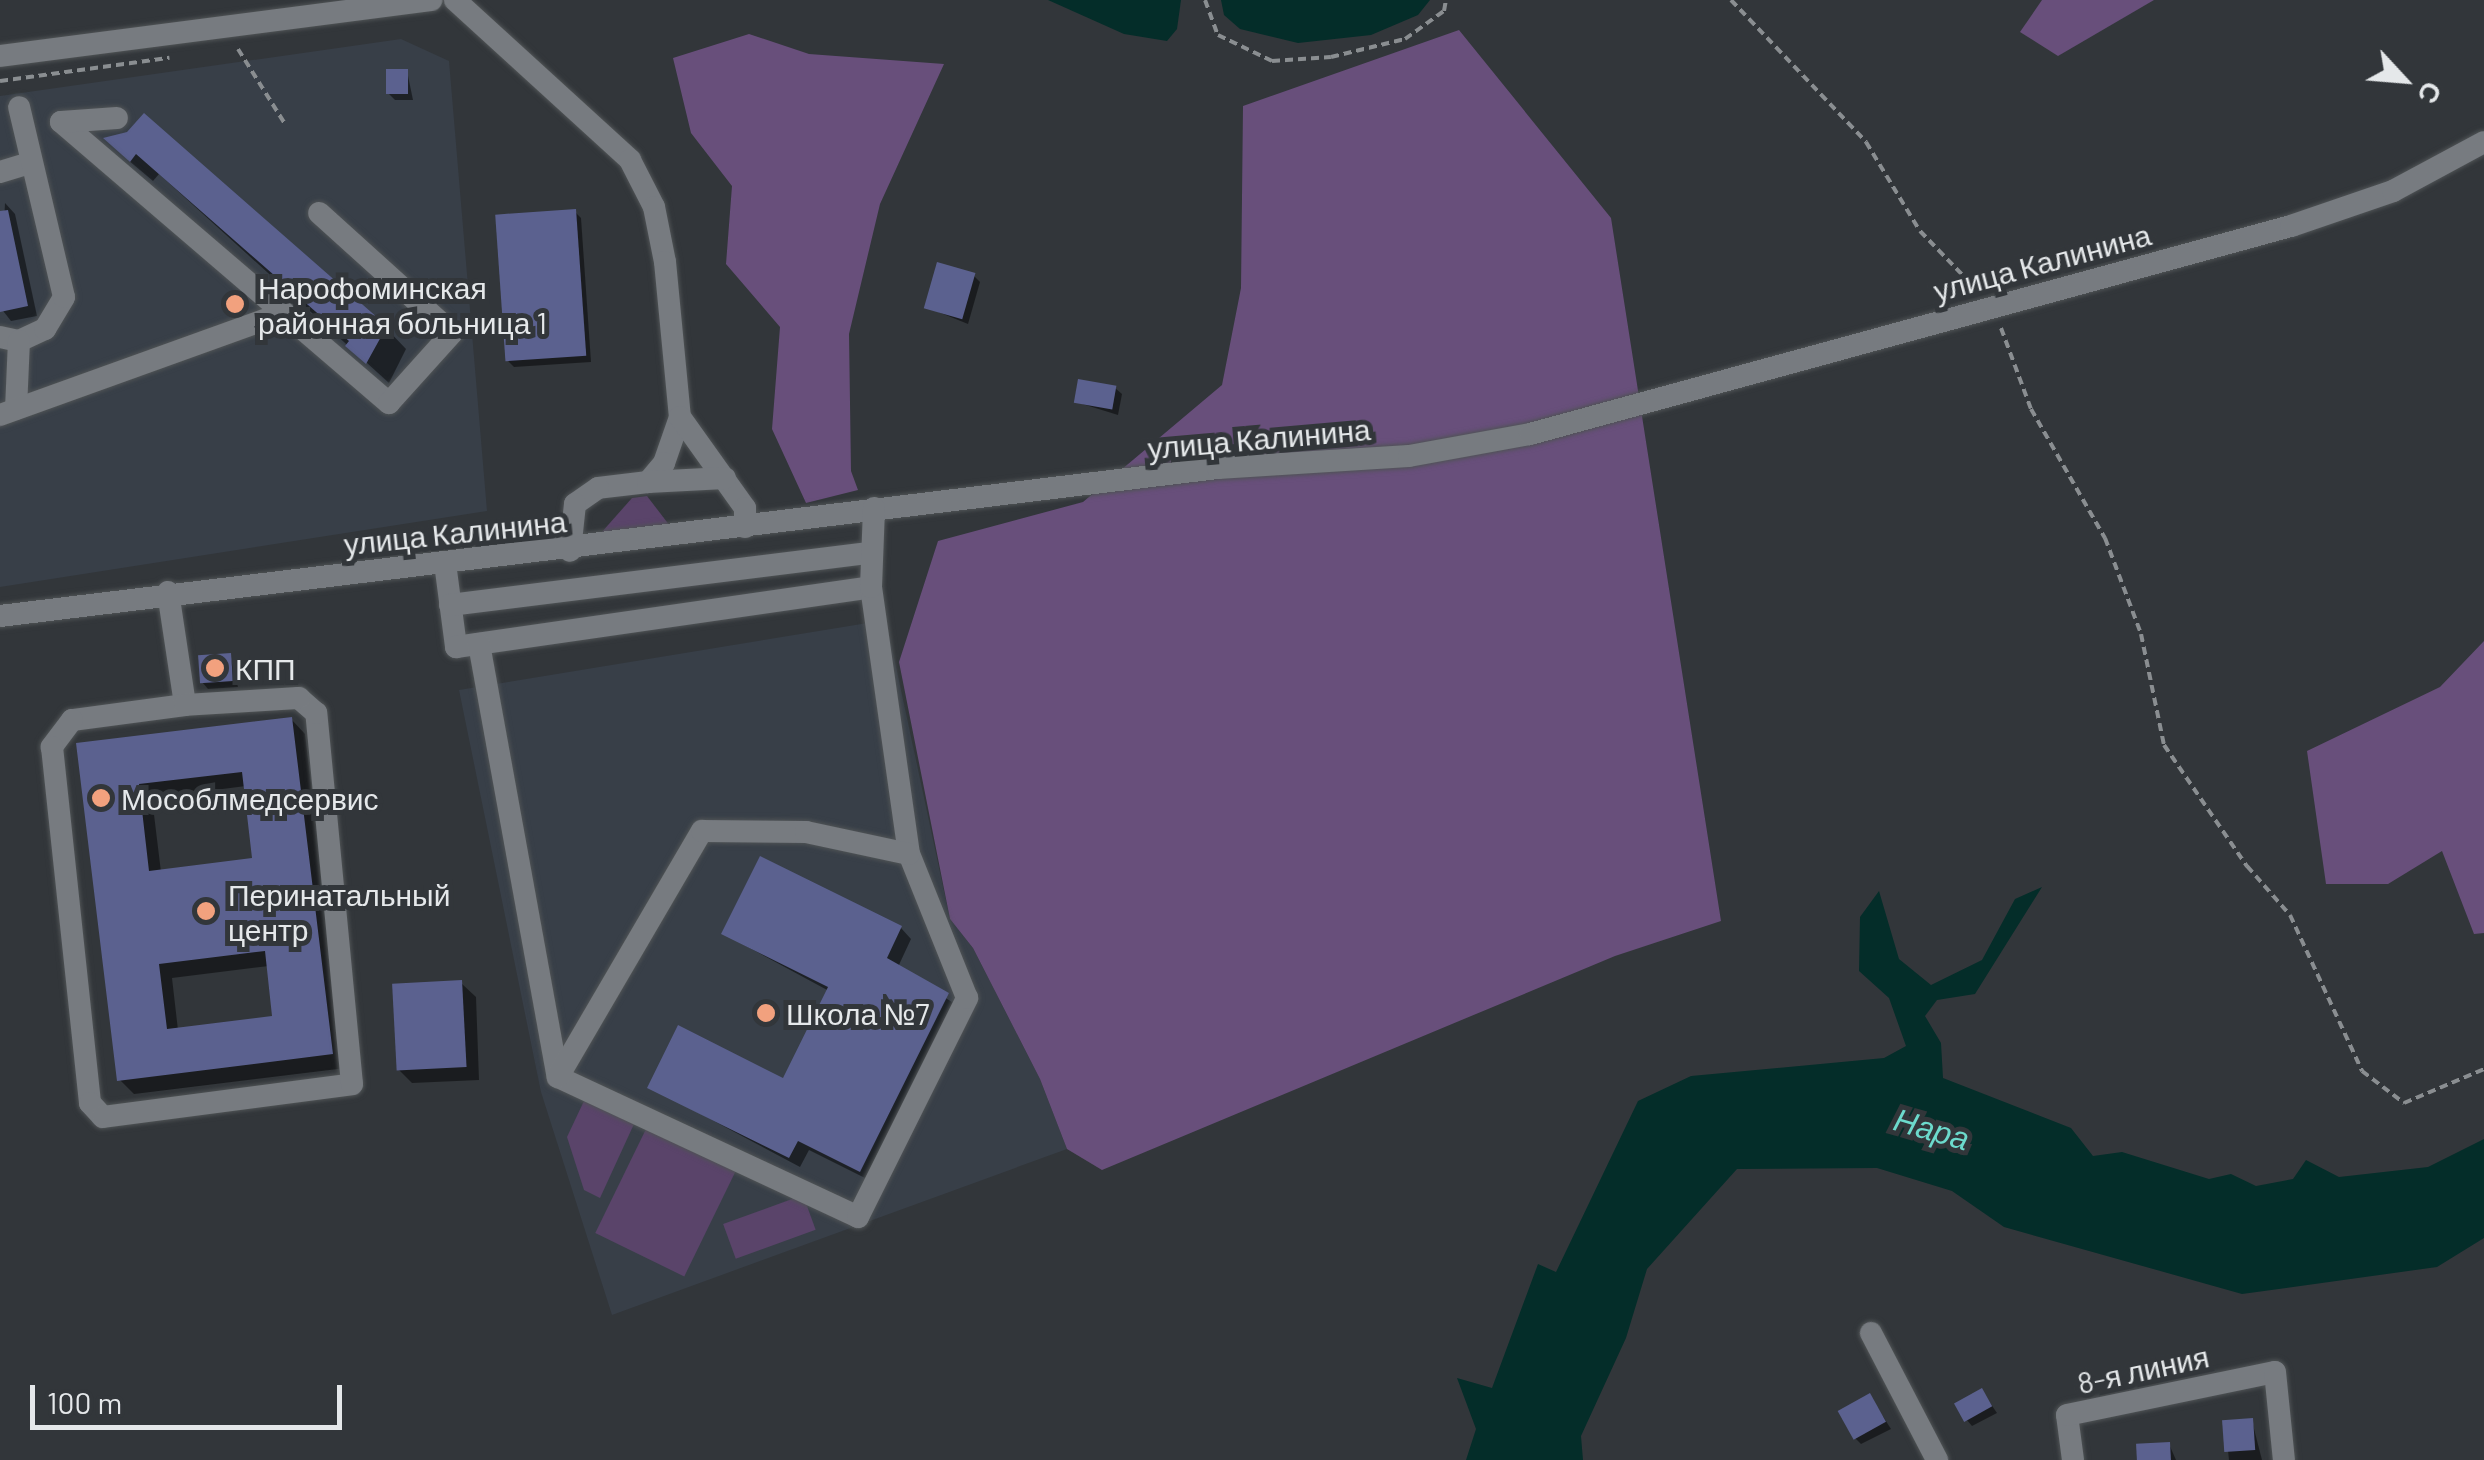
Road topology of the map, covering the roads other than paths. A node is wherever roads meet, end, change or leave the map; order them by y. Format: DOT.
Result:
graph roads {
  1 [pos="431,0"];
  2 [pos="454,0"];
  3 [pos="0,56"];
  4 [pos="19,106"];
  5 [pos="117,118"];
  6 [pos="2484,142"];
  7 [pos="30,163"];
  8 [pos="0,172"];
  9 [pos="318,213"];
  10 [pos="284,313"];
  11 [pos="10,339"];
  12 [pos="8,412"];
  13 [pos="680,417"];
  14 [pos="725,478"];
  15 [pos="648,482"];
  16 [pos="874,508"];
  17 [pos="745,527"];
  18 [pos="570,551"];
  19 [pos="870,553"];
  20 [pos="445,563"];
  21 [pos="871,587"];
  22 [pos="168,592"];
  23 [pos="450,605"];
  24 [pos="0,616"];
  25 [pos="479,644"];
  26 [pos="185,705"];
  27 [pos="909,854"];
  28 [pos="558,1077"];
  29 [pos="1872,1332"];
  30 [pos="1936,1460"];
  31 [pos="2072,1460"];
  32 [pos="2284,1460"];
  1 -- 3 [label="street"];
  2 -- 13 [label="street"];
  4 -- 7 [label="street"];
  5 -- 10 [label="street"];
  6 -- 16 [label="street, улица Калинина"];
  7 -- 8 [label="street"];
  7 -- 11 [label="street"];
  9 -- 10 [label="street"];
  10 -- 12 [label="street"];
  11 -- 12 [label="street"];
  13 -- 14 [label="street"];
  13 -- 15 [label="street"];
  14 -- 15 [label="street"];
  14 -- 17 [label="street"];
  15 -- 18 [label="street"];
  16 -- 17 [label="street, улица Калинина"];
  16 -- 19 [label="street"];
  17 -- 18 [label="street, улица Калинина"];
  18 -- 20 [label="street, улица Калинина"];
  19 -- 21 [label="street"];
  19 -- 23 [label="street"];
  20 -- 22 [label="street, улица Калинина"];
  20 -- 23 [label="street"];
  21 -- 25 [label="street"];
  21 -- 27 [label="street"];
  22 -- 24 [label="street, улица Калинина"];
  22 -- 26 [label="street"];
  23 -- 25 [label="street"];
  25 -- 28 [label="street"];
  26 -- 26 [label="street"];
  27 -- 28 [label="street"];
  27 -- 28 [label="street"];
  29 -- 30 [label="street"];
  31 -- 32 [label="street, 8-я линия"];
}
